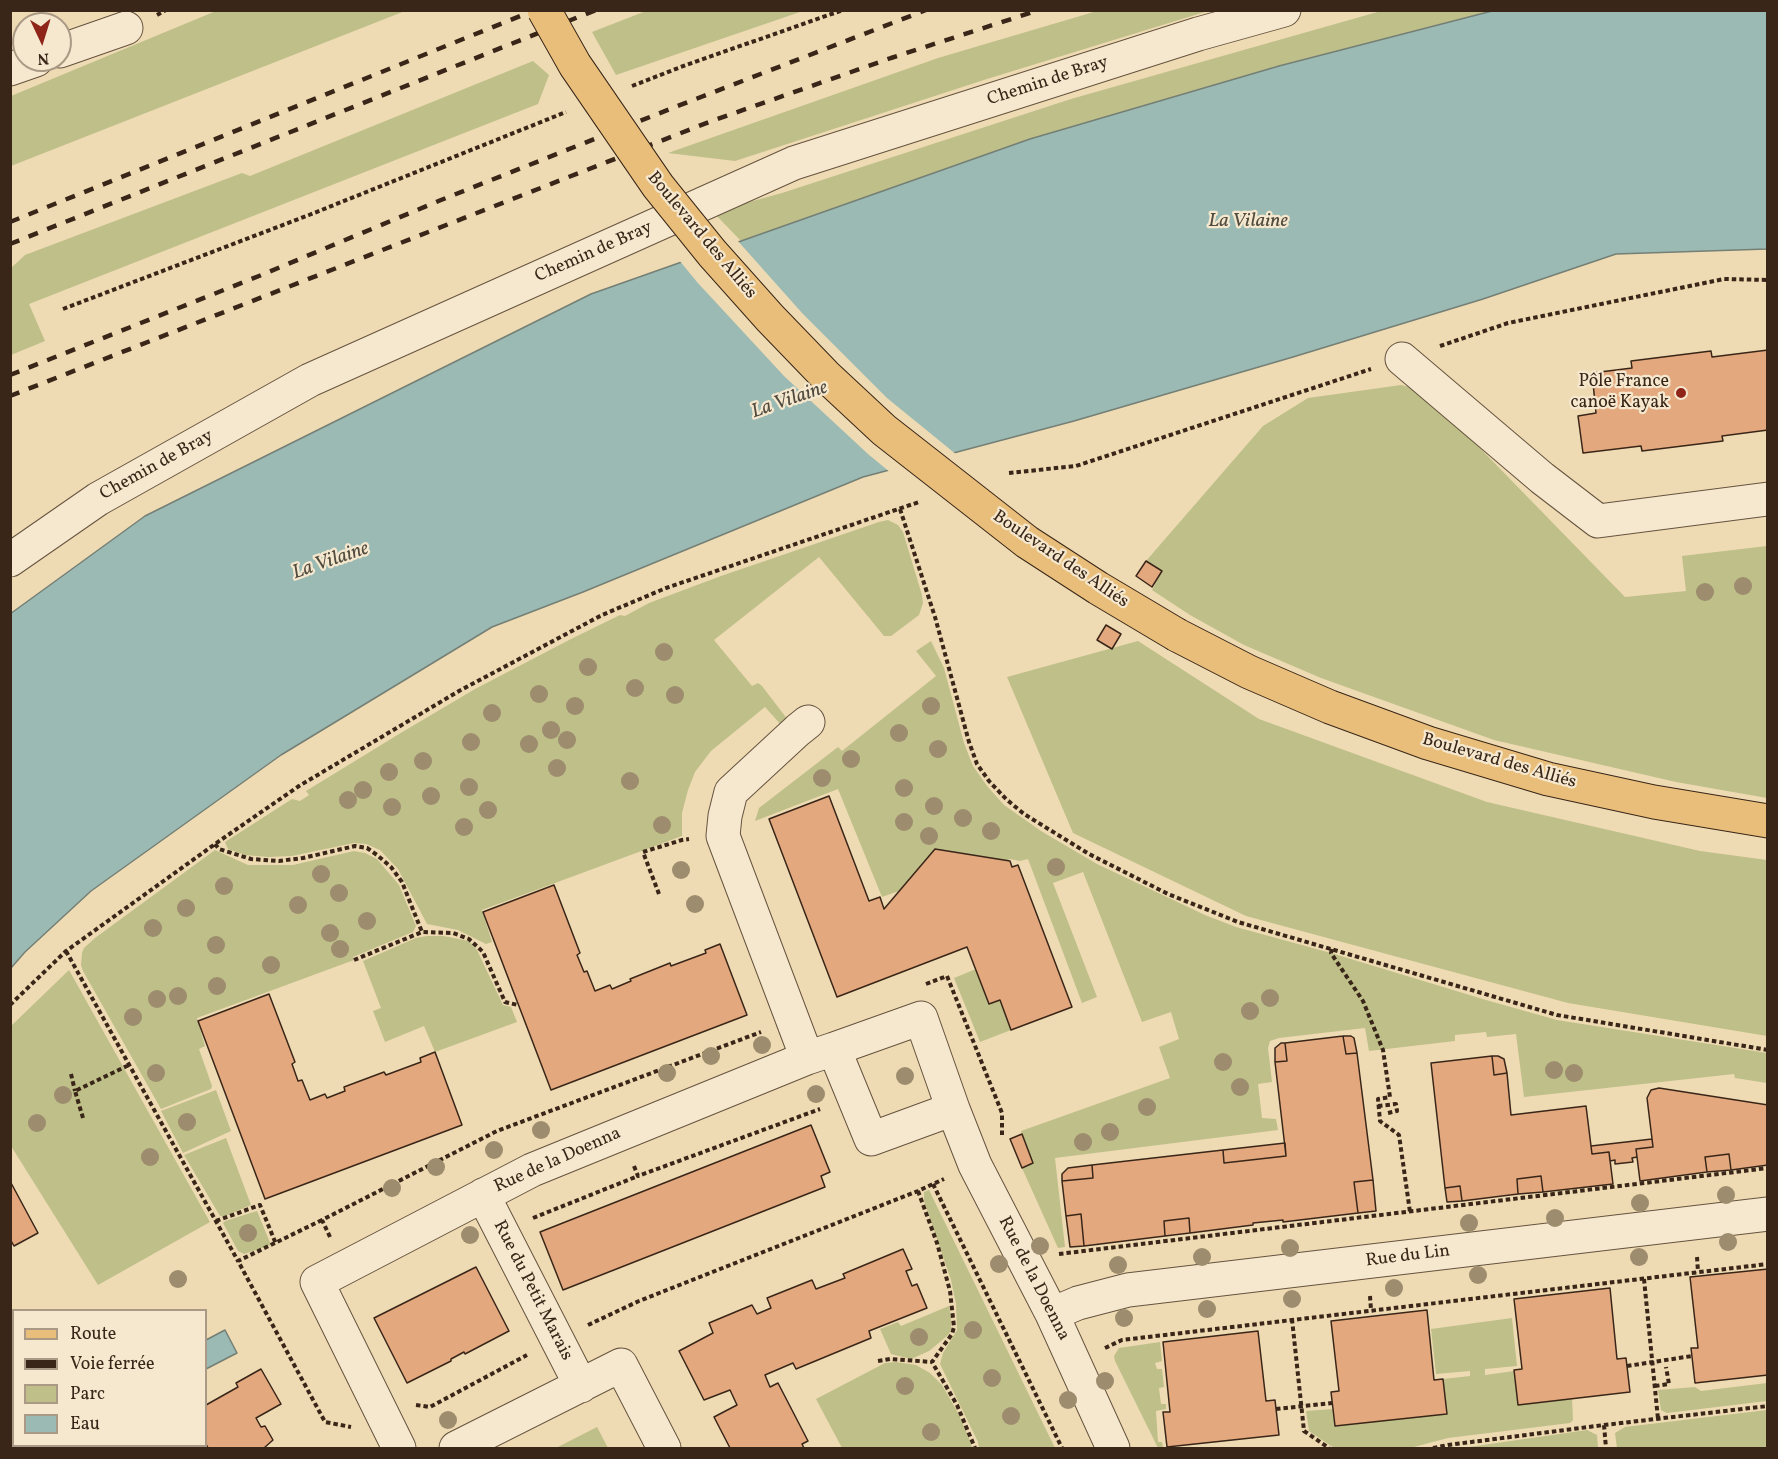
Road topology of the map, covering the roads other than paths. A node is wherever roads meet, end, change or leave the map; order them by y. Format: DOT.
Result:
graph roads {
  1 [pos="544,10"];
  2 [pos="1284,10"];
  3 [pos="126,28"];
  4 [pos="72,47"];
  5 [pos="1402,359"];
  6 [pos="1767,499"];
  7 [pos="10,560"];
  8 [pos="808,722"];
  9 [pos="1767,821"];
  10 [pos="821,1053"];
  11 [pos="952,1109"];
  12 [pos="483,1195"];
  13 [pos="1767,1214"];
  14 [pos="1065,1308"];
  15 [pos="581,1386"];
  16 [pos="399,1449"];
  17 [pos="456,1449"];
  18 [pos="664,1449"];
  19 [pos="1113,1449"];
  1 -- 9 [label="main road, Boulevard des Alliés, bridge"];
  2 -- 7 [label="street, Chemin de Bray"];
  3 -- 4 [label="street"];
  5 -- 6 [label="street"];
  8 -- 10 [label="street"];
  10 -- 11 [label="street"];
  10 -- 11 [label="street, Rue de la Doenna"];
  10 -- 12 [label="street, Rue de la Doenna"];
  11 -- 14 [label="street, Rue de la Doenna"];
  12 -- 15 [label="street, Rue du Petit Marais"];
  12 -- 16 [label="street, Rue de la Doenna"];
  13 -- 14 [label="street, Rue du Lin"];
  14 -- 19 [label="street, Rue de la Doenna"];
  15 -- 17 [label="street"];
  15 -- 18 [label="street"];
}
